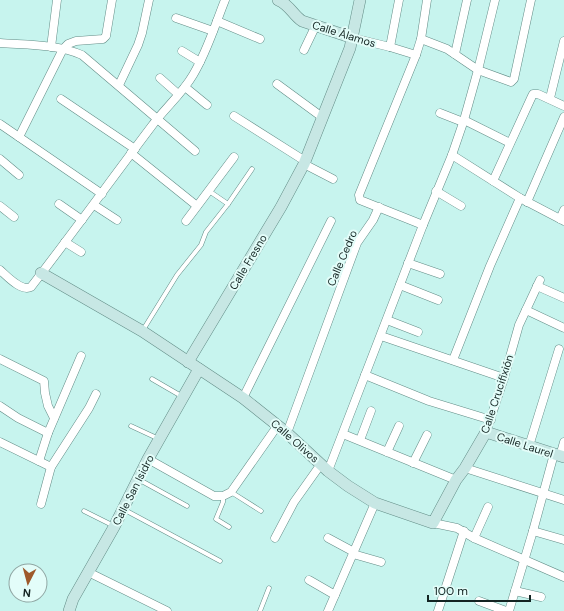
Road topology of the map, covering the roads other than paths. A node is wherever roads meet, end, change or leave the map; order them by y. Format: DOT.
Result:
graph roads {
  1 [pos="57,0"];
  2 [pos="112,0"];
  3 [pos="149,0"];
  4 [pos="225,0"];
  5 [pos="278,0"];
  6 [pos="360,0"];
  7 [pos="399,0"];
  8 [pos="427,0"];
  9 [pos="466,0"];
  10 [pos="495,0"];
  11 [pos="531,0"];
  12 [pos="176,18"];
  13 [pos="217,21"];
  14 [pos="316,25"];
  15 [pos="213,31"];
  16 [pos="353,38"];
  17 [pos="260,39"];
  18 [pos="421,39"];
  19 [pos="564,41"];
  20 [pos="0,43"];
  21 [pos="51,47"];
  22 [pos="390,47"];
  23 [pos="63,49"];
  24 [pos="304,50"];
  25 [pos="182,52"];
  26 [pos="455,54"];
  27 [pos="416,56"];
  28 [pos="200,62"];
  29 [pos="478,70"];
  30 [pos="561,70"];
  31 [pos="160,78"];
  32 [pos="277,84"];
  33 [pos="119,85"];
  34 [pos="185,87"];
  35 [pos="178,94"];
  36 [pos="550,98"];
  37 [pos="61,99"];
  38 [pos="207,105"];
  39 [pos="564,106"];
  40 [pos="440,113"];
  41 [pos="234,116"];
  42 [pos="322,117"];
  43 [pos="564,117"];
  44 [pos="157,118"];
  45 [pos="463,121"];
  46 [pos="0,124"];
  47 [pos="19,136"];
  48 [pos="510,143"];
  49 [pos="133,151"];
  50 [pos="195,151"];
  51 [pos="452,155"];
  52 [pos="234,157"];
  53 [pos="0,159"];
  54 [pos="304,162"];
  55 [pos="252,169"];
  56 [pos="19,175"];
  57 [pos="333,179"];
  58 [pos="493,181"];
  59 [pos="208,190"];
  60 [pos="436,191"];
  61 [pos="102,194"];
  62 [pos="523,200"];
  63 [pos="59,204"];
  64 [pos="228,204"];
  65 [pos="94,205"];
  66 [pos="0,206"];
  67 [pos="197,206"];
  68 [pos="461,206"];
  69 [pos="379,207"];
  70 [pos="564,210"];
  71 [pos="14,217"];
  72 [pos="82,220"];
  73 [pos="117,220"];
  74 [pos="562,220"];
  75 [pos="186,221"];
  76 [pos="331,221"];
  77 [pos="423,225"];
  78 [pos="64,242"];
  79 [pos="81,252"];
  80 [pos="408,263"];
  81 [pos="0,270"];
  82 [pos="41,273"];
  83 [pos="440,274"];
  84 [pos="400,285"];
  85 [pos="564,298"];
  86 [pos="438,300"];
  87 [pos="526,310"];
  88 [pos="387,320"];
  89 [pos="564,328"];
  90 [pos="142,331"];
  91 [pos="418,332"];
  92 [pos="381,336"];
  93 [pos="558,348"];
  94 [pos="81,356"];
  95 [pos="0,358"];
  96 [pos="453,360"];
  97 [pos="188,362"];
  98 [pos="199,369"];
  99 [pos="365,375"];
  100 [pos="504,378"];
  101 [pos="152,379"];
  102 [pos="96,394"];
  103 [pos="183,397"];
  104 [pos="243,398"];
  105 [pos="0,406"];
  106 [pos="371,410"];
  107 [pos="54,418"];
  108 [pos="491,420"];
  109 [pos="278,425"];
  110 [pos="132,426"];
  111 [pos="398,426"];
  112 [pos="486,432"];
  113 [pos="48,433"];
  114 [pos="287,433"];
  115 [pos="343,434"];
  116 [pos="427,435"];
  117 [pos="160,439"];
  118 [pos="360,440"];
  119 [pos="0,442"];
  120 [pos="564,442"];
  121 [pos="530,446"];
  122 [pos="387,452"];
  123 [pos="559,456"];
  124 [pos="148,459"];
  125 [pos="39,461"];
  126 [pos="413,463"];
  127 [pos="51,467"];
  128 [pos="325,467"];
  129 [pos="465,468"];
  130 [pos="138,479"];
  131 [pos="456,480"];
  132 [pos="231,492"];
  133 [pos="543,494"];
  134 [pos="223,496"];
  135 [pos="564,500"];
  136 [pos="374,503"];
  137 [pos="41,504"];
  138 [pos="187,506"];
  139 [pos="488,507"];
  140 [pos="123,509"];
  141 [pos="84,511"];
  142 [pos="261,511"];
  143 [pos="433,523"];
  144 [pos="114,526"];
  145 [pos="229,526"];
  146 [pos="464,531"];
  147 [pos="533,531"];
  148 [pos="275,538"];
  149 [pos="328,538"];
  150 [pos="474,538"];
  151 [pos="564,540"];
  152 [pos="354,553"];
  153 [pos="524,560"];
  154 [pos="220,561"];
  155 [pos="381,562"];
  156 [pos="88,572"];
  157 [pos="564,577"];
  158 [pos="309,580"];
  159 [pos="269,588"];
  160 [pos="515,591"];
  161 [pos="335,595"];
  162 [pos="541,597"];
  163 [pos="479,601"];
  164 [pos="70,611"];
  165 [pos="167,611"];
  166 [pos="260,611"];
  167 [pos="328,611"];
  168 [pos="438,611"];
  169 [pos="506,611"];
  170 [pos="509,611"];
  1 -- 21 [label="street"];
  2 -- 23 [label="street"];
  3 -- 33 [label="street"];
  4 -- 13 [label="street"];
  5 -- 14 [label="street, Calle Álamos"];
  6 -- 16 [label="street, Calle Fresno"];
  7 -- 22 [label="street"];
  8 -- 18 [label="street"];
  9 -- 26 [label="street"];
  10 -- 29 [label="street"];
  11 -- 29 [label="street"];
  12 -- 15 [label="street"];
  13 -- 15 [label="street"];
  13 -- 17 [label="street"];
  14 -- 16 [label="street, Calle Álamos"];
  14 -- 24 [label="street"];
  15 -- 28 [label="street"];
  16 -- 22 [label="street, Calle Álamos"];
  16 -- 42 [label="street, Calle Fresno"];
  18 -- 26 [label="street"];
  18 -- 27 [label="street"];
  19 -- 30 [label="street"];
  20 -- 21 [label="street"];
  21 -- 23 [label="street"];
  22 -- 27 [label="street, Calle Álamos"];
  23 -- 33 [label="street"];
  23 -- 47 [label="street"];
  25 -- 28 [label="street"];
  26 -- 29 [label="street"];
  27 -- 69 [label="street"];
  28 -- 34 [label="street"];
  29 -- 45 [label="street"];
  30 -- 36 [label="street"];
  31 -- 35 [label="street"];
  32 -- 42 [label="street"];
  33 -- 44 [label="street"];
  34 -- 35 [label="street"];
  34 -- 38 [label="street"];
  35 -- 44 [label="street"];
  36 -- 39 [label="street"];
  36 -- 48 [label="street"];
  37 -- 49 [label="street"];
  40 -- 45 [label="street"];
  41 -- 54 [label="street"];
  42 -- 54 [label="street, Calle Fresno"];
  43 -- 62 [label="street"];
  44 -- 49 [label="street"];
  44 -- 50 [label="street"];
  45 -- 48 [label="street"];
  45 -- 51 [label="street"];
  46 -- 47 [label="street"];
  47 -- 61 [label="street"];
  48 -- 58 [label="street"];
  49 -- 61 [label="street"];
  49 -- 67 [label="street"];
  51 -- 58 [label="street"];
  51 -- 60 [label="street"];
  52 -- 59 [label="street"];
  53 -- 56 [label="street"];
  54 -- 57 [label="street"];
  54 -- 97 [label="street, Calle Fresno"];
  55 -- 64 [label="lane"];
  58 -- 62 [label="street"];
  59 -- 64 [label="lane"];
  59 -- 67 [label="street"];
  60 -- 68 [label="street"];
  60 -- 77 [label="street"];
  61 -- 65 [label="street"];
  62 -- 74 [label="street"];
  62 -- 96 [label="street"];
  63 -- 72 [label="street"];
  64 -- 90 [label="lane"];
  65 -- 72 [label="street"];
  65 -- 73 [label="street"];
  66 -- 71 [label="street"];
  67 -- 75 [label="street"];
  69 -- 77 [label="street"];
  69 -- 114 [label="street, Calle Cedro"];
  70 -- 74 [label="street"];
  72 -- 78 [label="street"];
  76 -- 104 [label="street"];
  77 -- 80 [label="street"];
  78 -- 79 [label="street"];
  78 -- 82 [label="street"];
  80 -- 83 [label="street"];
  80 -- 84 [label="street"];
  81 -- 82 [label="street"];
  82 -- 90 [label="street, Calle Olivos"];
  84 -- 86 [label="street"];
  84 -- 88 [label="street"];
  85 -- 87 [label="street, Calle Crucifixión"];
  87 -- 89 [label="street"];
  87 -- 100 [label="street, Calle Crucifixión"];
  88 -- 91 [label="street"];
  88 -- 92 [label="street"];
  90 -- 97 [label="street, Calle Olivos"];
  92 -- 96 [label="street"];
  92 -- 99 [label="street"];
  93 -- 121 [label="street"];
  94 -- 107 [label="street"];
  95 -- 107 [label="street"];
  96 -- 100 [label="street"];
  97 -- 98 [label="street, Calle Olivos"];
  98 -- 103 [label="street, Calle San Isidro"];
  98 -- 104 [label="street, Calle Olivos"];
  99 -- 108 [label="street"];
  99 -- 115 [label="street"];
  100 -- 108 [label="street, Calle Crucifixión"];
  101 -- 103 [label="lane"];
  102 -- 127 [label="street"];
  103 -- 117 [label="street, Calle San Isidro"];
  104 -- 109 [label="street, Calle Olivos"];
  105 -- 113 [label="street"];
  106 -- 118 [label="street"];
  107 -- 113 [label="street"];
  108 -- 112 [label="street, Calle Crucifixión"];
  109 -- 114 [label="street, Calle Olivos"];
  109 -- 132 [label="street"];
  110 -- 117 [label="lane"];
  111 -- 122 [label="street"];
  112 -- 121 [label="street, Calle Laurel"];
  112 -- 129 [label="street, Calle Crucifixión"];
  113 -- 125 [label="street"];
  114 -- 128 [label="street, Calle Olivos"];
  115 -- 118 [label="street"];
  115 -- 128 [label="street"];
  116 -- 126 [label="street"];
  117 -- 124 [label="street, Calle San Isidro"];
  118 -- 122 [label="street"];
  119 -- 125 [label="street"];
  120 -- 123 [label="street"];
  121 -- 123 [label="street, Calle Laurel"];
  122 -- 126 [label="street"];
  123 -- 133 [label="street"];
  124 -- 130 [label="street, Calle San Isidro"];
  124 -- 134 [label="street"];
  125 -- 127 [label="street"];
  126 -- 131 [label="street"];
  127 -- 137 [label="street"];
  128 -- 136 [label="street, Calle Olivos"];
  128 -- 148 [label="street"];
  129 -- 131 [label="street, Calle Crucifixión"];
  129 -- 133 [label="street"];
  130 -- 138 [label="lane"];
  130 -- 140 [label="street, Calle San Isidro"];
  131 -- 143 [label="street, Calle Crucifixión"];
  132 -- 134 [label="street"];
  132 -- 142 [label="lane"];
  133 -- 135 [label="street"];
  133 -- 147 [label="street"];
  134 -- 145 [label="lane"];
  136 -- 143 [label="street, Calle Olivos"];
  136 -- 152 [label="street"];
  139 -- 150 [label="street"];
  140 -- 144 [label="street, Calle San Isidro"];
  140 -- 154 [label="lane"];
  141 -- 144 [label="lane"];
  143 -- 146 [label="street, Calle Olivos"];
  144 -- 156 [label="street, Calle San Isidro"];
  146 -- 150 [label="street, Calle Olivos"];
  146 -- 168 [label="street"];
  147 -- 151 [label="street"];
  147 -- 153 [label="street"];
  149 -- 152 [label="street"];
  150 -- 153 [label="street, Calle Olivos"];
  152 -- 155 [label="street"];
  152 -- 161 [label="street"];
  153 -- 157 [label="street, Calle Olivos"];
  153 -- 160 [label="street"];
  156 -- 164 [label="street, Calle San Isidro"];
  156 -- 165 [label="street"];
  158 -- 161 [label="street"];
  159 -- 166 [label="lane"];
  160 -- 162 [label="street"];
  160 -- 170 [label="street"];
  161 -- 167 [label="street"];
  163 -- 169 [label="street"];
}
